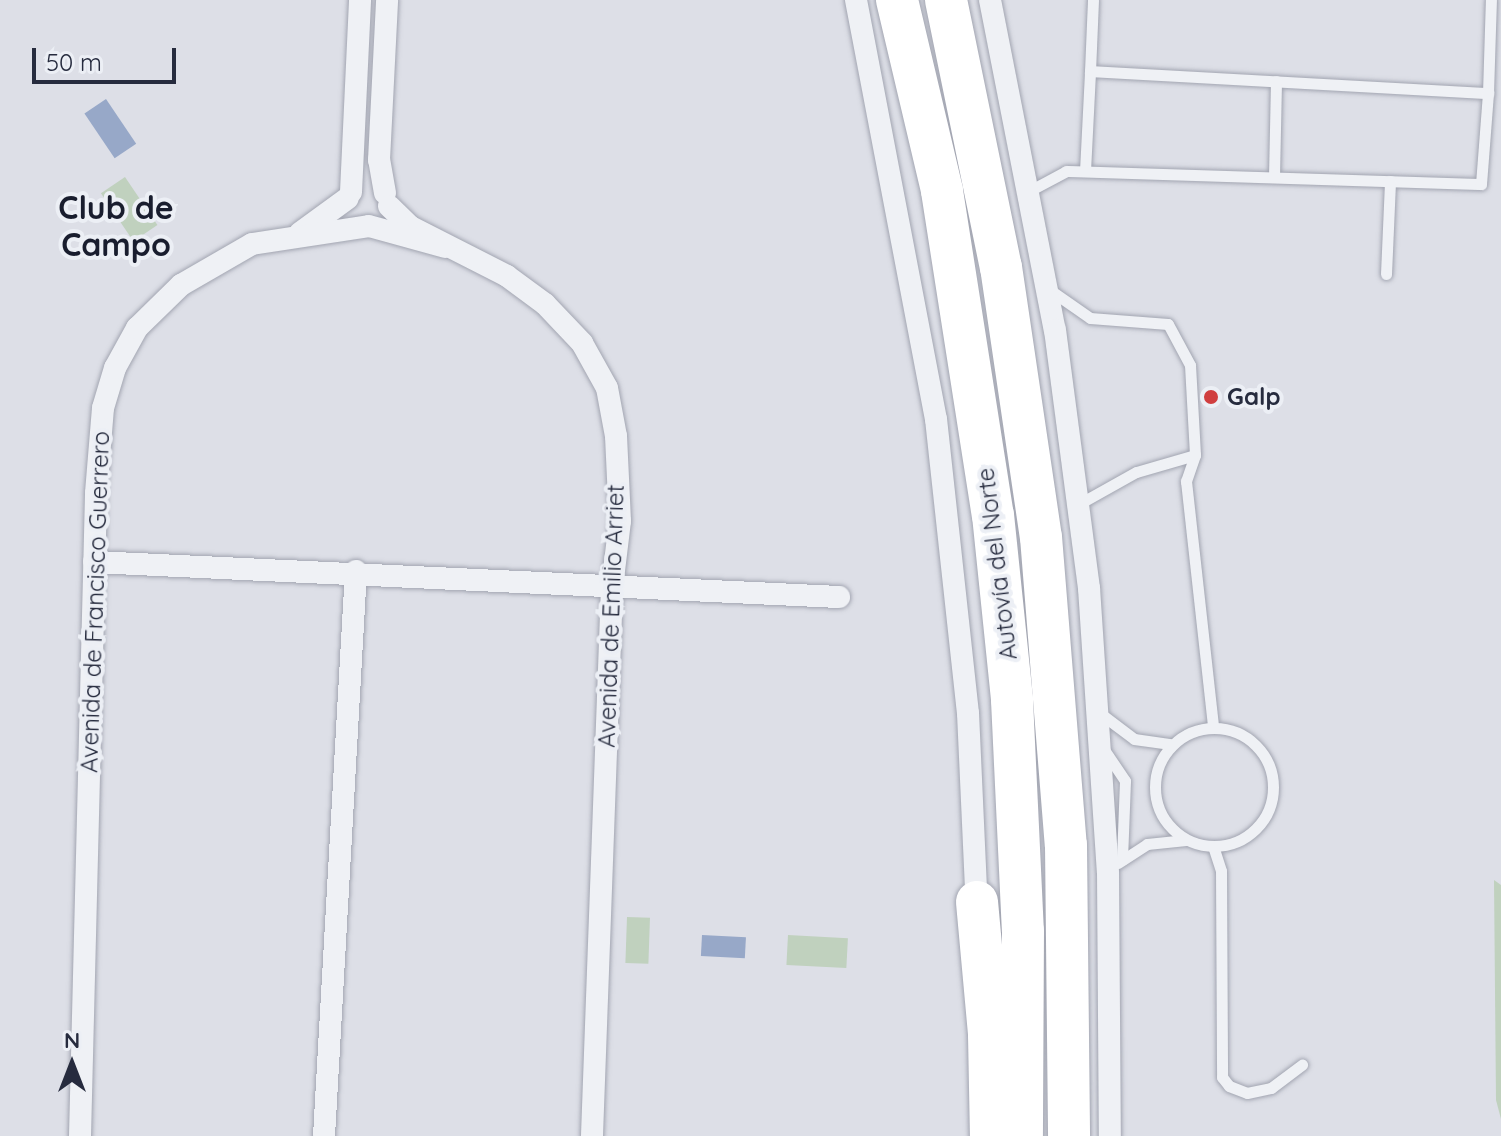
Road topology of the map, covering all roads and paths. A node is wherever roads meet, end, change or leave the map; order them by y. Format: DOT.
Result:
graph roads {
  1 [pos="360,0"];
  2 [pos="387,0"];
  3 [pos="846,0"];
  4 [pos="856,0"];
  5 [pos="897,0"];
  6 [pos="946,0"];
  7 [pos="990,0"];
  8 [pos="1093,0"];
  9 [pos="1491,0"];
  10 [pos="1090,71"];
  11 [pos="1276,81"];
  12 [pos="1488,93"];
  13 [pos="883,127"];
  14 [pos="1085,171"];
  15 [pos="1274,177"];
  16 [pos="1390,181"];
  17 [pos="1031,190"];
  18 [pos="349,195"];
  19 [pos="387,199"];
  20 [pos="369,226"];
  21 [pos="295,236"];
  22 [pos="445,247"];
  23 [pos="1386,274"];
  24 [pos="1047,288"];
  25 [pos="1195,455"];
  26 [pos="1079,504"];
  27 [pos="94,562"];
  28 [pos="356,571"];
  29 [pos="612,587"];
  30 [pos="839,597"];
  31 [pos="1101,714"];
  32 [pos="1213,727"];
  33 [pos="1171,744"];
  34 [pos="1189,840"];
  35 [pos="1213,846"];
  36 [pos="1115,866"];
  37 [pos="977,902"];
  38 [pos="1302,1065"];
  39 [pos="80,1136"];
  40 [pos="324,1136"];
  41 [pos="592,1136"];
  42 [pos="972,1136"];
  43 [pos="991,1136"];
  44 [pos="1022,1136"];
  45 [pos="1069,1136"];
  46 [pos="1110,1136"];
  1 -- 18 [label="street"];
  2 -- 19 [label="street"];
  3 -- 13 [label="street"];
  4 -- 13 [label="street"];
  5 -- 44 [label="highway, Autovía del Norte"];
  6 -- 45 [label="highway, Autovía del Norte"];
  7 -- 17 [label="street"];
  8 -- 10 [label="lane"];
  9 -- 12 [label="lane"];
  10 -- 11 [label="lane"];
  10 -- 14 [label="lane"];
  11 -- 12 [label="lane"];
  11 -- 15 [label="lane"];
  12 -- 16 [label="lane"];
  13 -- 37 [label="street"];
  14 -- 15 [label="lane"];
  14 -- 17 [label="lane"];
  15 -- 16 [label="lane"];
  16 -- 23 [label="lane"];
  17 -- 24 [label="street"];
  18 -- 19 [label="street"];
  18 -- 20 [label="street"];
  18 -- 21 [label="street, Avenida de Francisco Guerrero"];
  19 -- 20 [label="street"];
  19 -- 22 [label="street, Avenida de Emilio Arriet"];
  20 -- 21 [label="street"];
  20 -- 22 [label="street"];
  21 -- 27 [label="street, Avenida de Francisco Guerrero"];
  22 -- 29 [label="street, Avenida de Emilio Arriet"];
  24 -- 25 [label="lane"];
  24 -- 26 [label="street"];
  25 -- 26 [label="lane"];
  25 -- 32 [label="lane"];
  26 -- 31 [label="street"];
  27 -- 28 [label="street"];
  27 -- 39 [label="street, Avenida de Francisco Guerrero"];
  28 -- 29 [label="street"];
  28 -- 40 [label="street"];
  29 -- 30 [label="street"];
  29 -- 41 [label="street, Avenida de Emilio Arriet"];
  31 -- 33 [label="lane"];
  31 -- 36 [label="street"];
  32 -- 33 [label="lane"];
  32 -- 35 [label="lane"];
  33 -- 34 [label="lane"];
  34 -- 35 [label="lane"];
  34 -- 36 [label="lane"];
  35 -- 38 [label="lane"];
  36 -- 46 [label="street"];
  37 -- 42 [label="street"];
  37 -- 43 [label="highway"];
}
